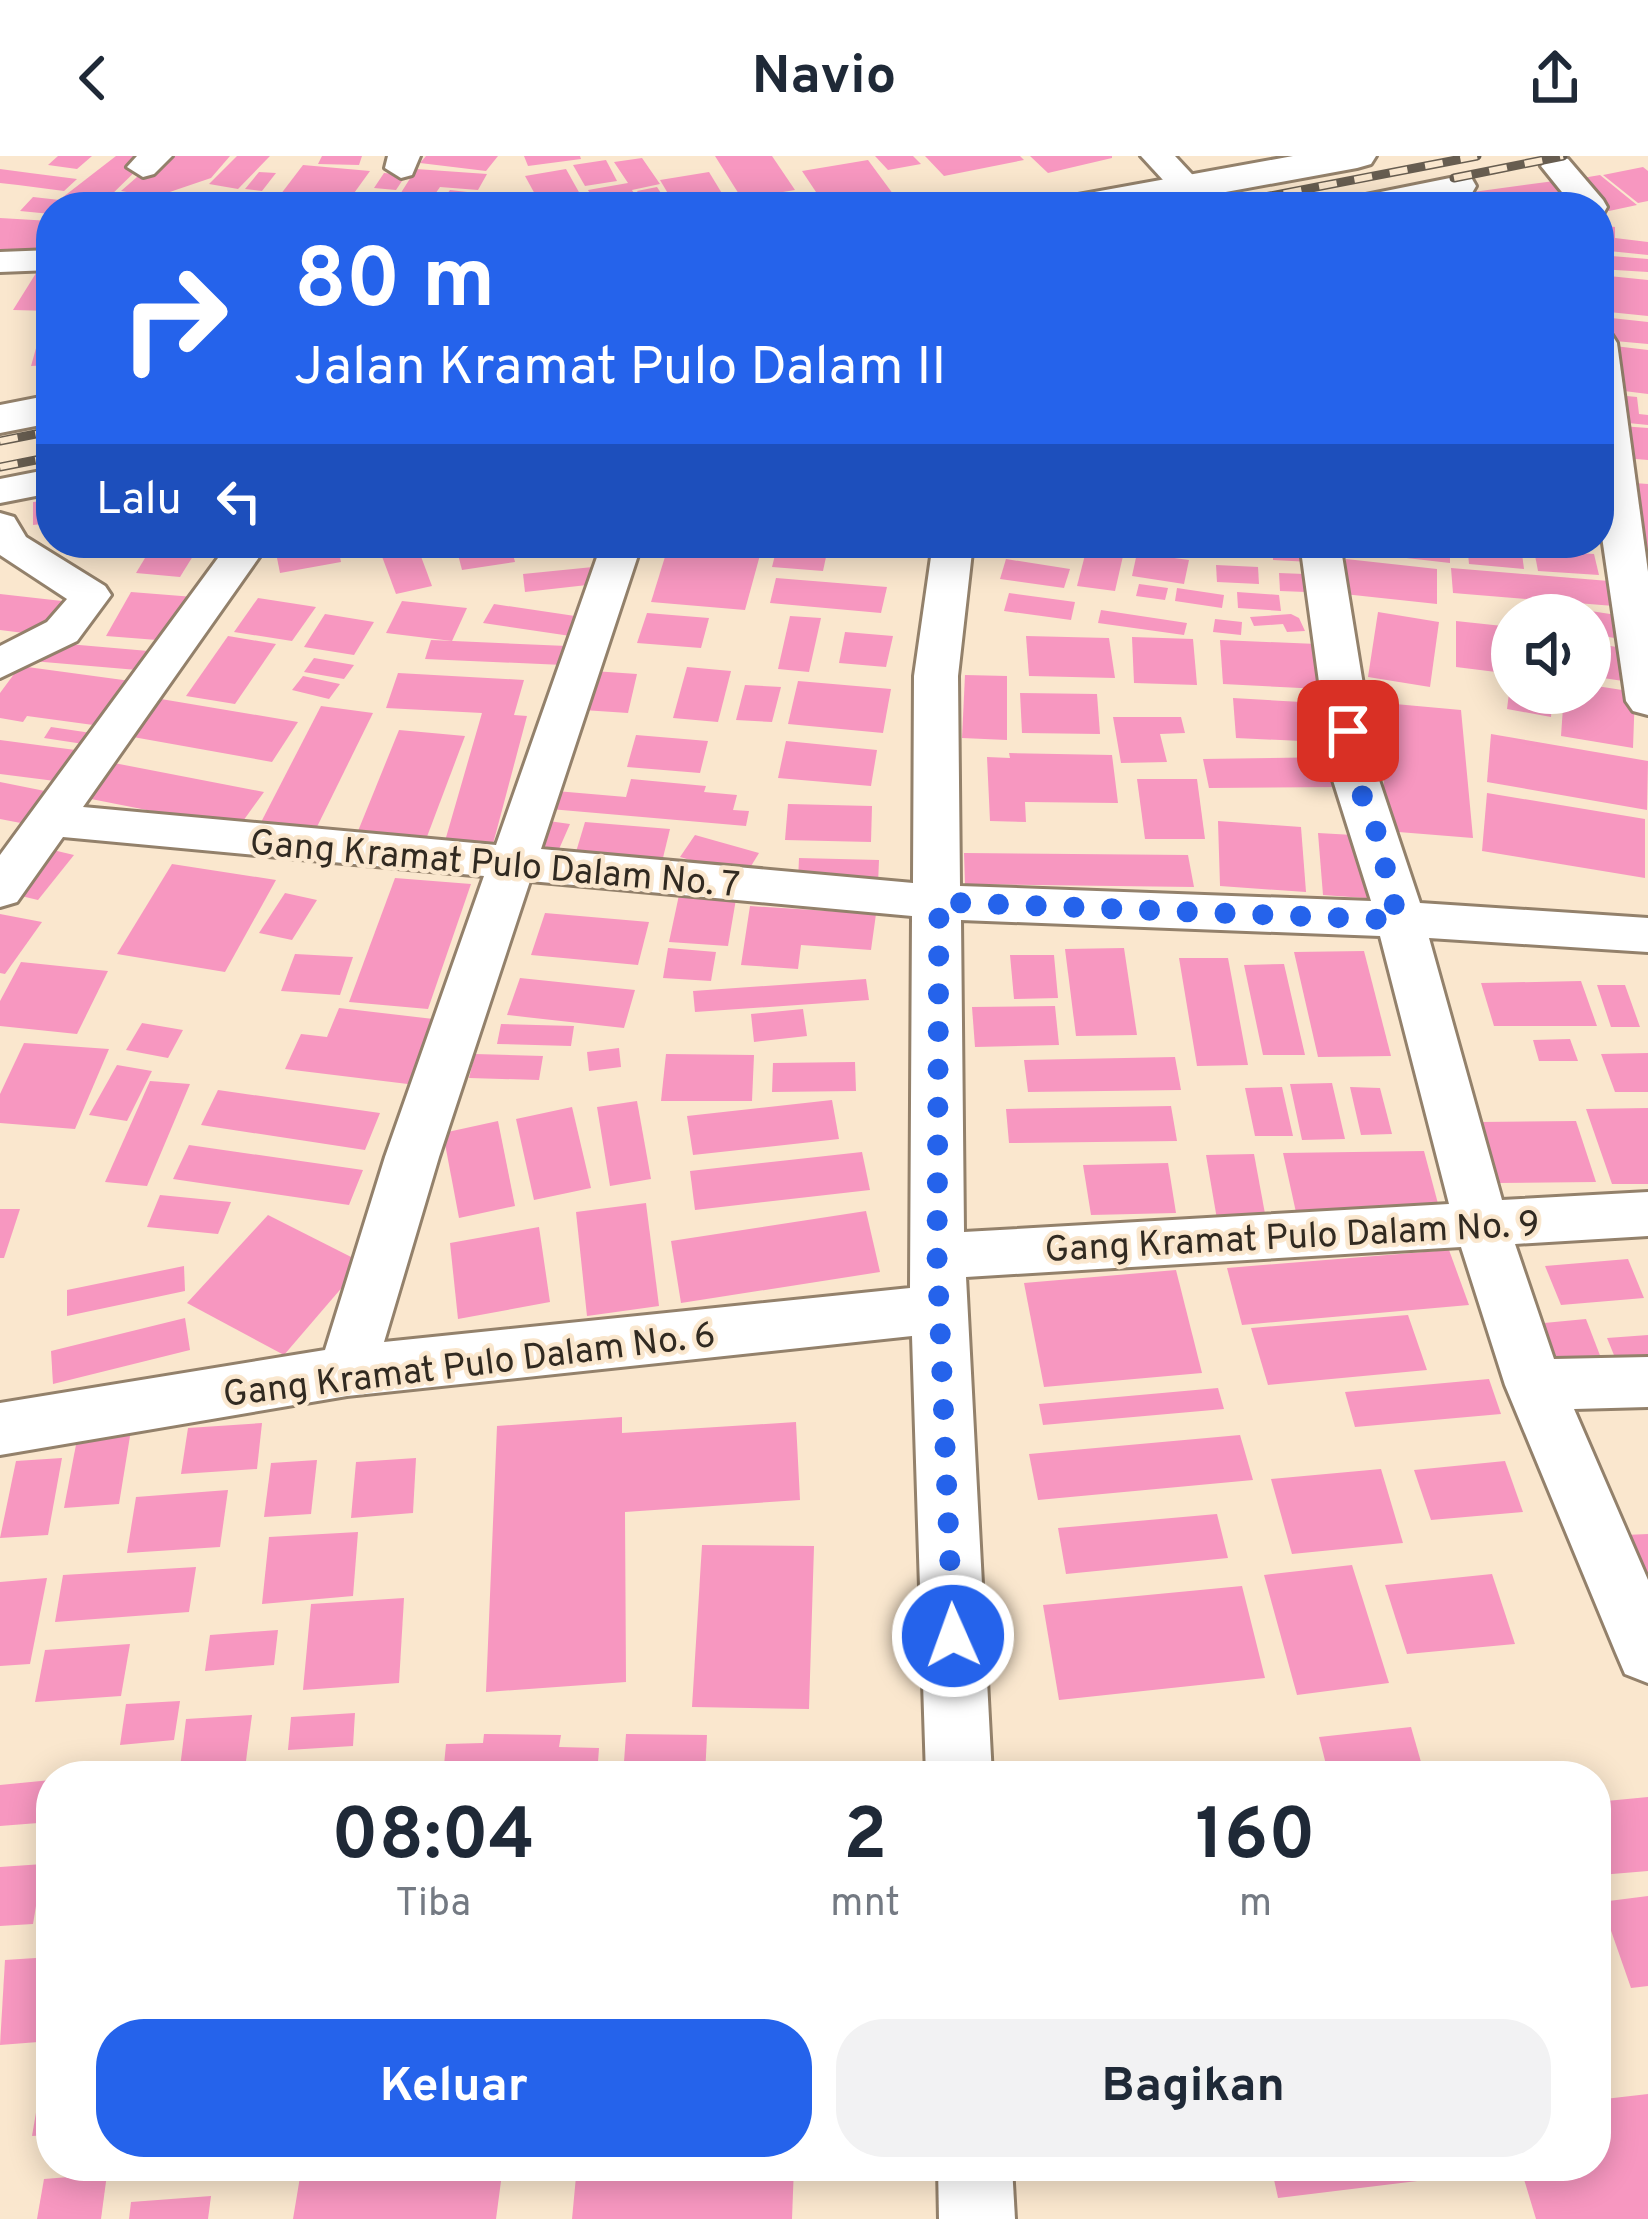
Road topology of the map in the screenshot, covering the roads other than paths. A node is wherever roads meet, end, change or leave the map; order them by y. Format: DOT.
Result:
graph roads {
  1 [pos="1156,156"];
  2 [pos="1357,156"];
  3 [pos="1557,166"];
  4 [pos="1187,186"];
  5 [pos="1460,186"];
  6 [pos="1156,192"];
  7 [pos="1429,192"];
  8 [pos="1579,192"];
  9 [pos="36,261"];
  10 [pos="0,262"];
  11 [pos="1614,403"];
  12 [pos="36,412"];
  13 [pos="0,419"];
  14 [pos="1630,468"];
  15 [pos="36,484"];
  16 [pos="0,491"];
  17 [pos="0,525"];
  18 [pos="238,558"];
  19 [pos="617,558"];
  20 [pos="951,558"];
  21 [pos="1322,558"];
  22 [pos="0,664"];
  23 [pos="1648,701"];
  24 [pos="52,820"];
  25 [pos="512,866"];
  26 [pos="0,890"];
  27 [pos="939,902"];
  28 [pos="1398,920"];
  29 [pos="1648,934"];
  30 [pos="1648,1214"];
  31 [pos="1482,1226"];
  32 [pos="939,1282"];
  33 [pos="347,1371"];
  34 [pos="1648,1382"];
  35 [pos="1534,1385"];
  36 [pos="0,1429"];
  37 [pos="1648,1653"];
  38 [pos="958,1761"];
  39 [pos="976,2181"];
  40 [pos="977,2219"];
  1 -- 4 [label="street"];
  2 -- 4 [label="street"];
  3 -- 8 [label="street"];
  4 -- 6 [label="street"];
  5 -- 7 [label="street"];
  9 -- 10 [label="street"];
  11 -- 14 [label="street"];
  12 -- 13 [label="street"];
  14 -- 23 [label="street"];
  15 -- 16 [label="street"];
  17 -- 22 [label="street"];
  18 -- 24 [label="street"];
  19 -- 25 [label="street"];
  20 -- 27 [label="street"];
  21 -- 28 [label="street"];
  24 -- 25 [label="street, Gang Kramat Pulo Dalam No. 7"];
  24 -- 26 [label="street"];
  25 -- 27 [label="street, Gang Kramat Pulo Dalam No. 7"];
  25 -- 33 [label="street"];
  27 -- 28 [label="street, Gang Kramat Pulo Dalam No. 7"];
  27 -- 32 [label="street"];
  28 -- 29 [label="street, Gang Kramat Pulo Dalam No. 7"];
  28 -- 31 [label="street"];
  30 -- 31 [label="street, Gang Kramat Pulo Dalam No. 9"];
  31 -- 32 [label="street, Gang Kramat Pulo Dalam No. 9"];
  31 -- 35 [label="street"];
  32 -- 33 [label="street, Gang Kramat Pulo Dalam No. 6"];
  32 -- 38 [label="street"];
  33 -- 36 [label="street, Gang Kramat Pulo Dalam No. 6"];
  34 -- 35 [label="street"];
  35 -- 37 [label="street"];
  39 -- 40 [label="street"];
}
